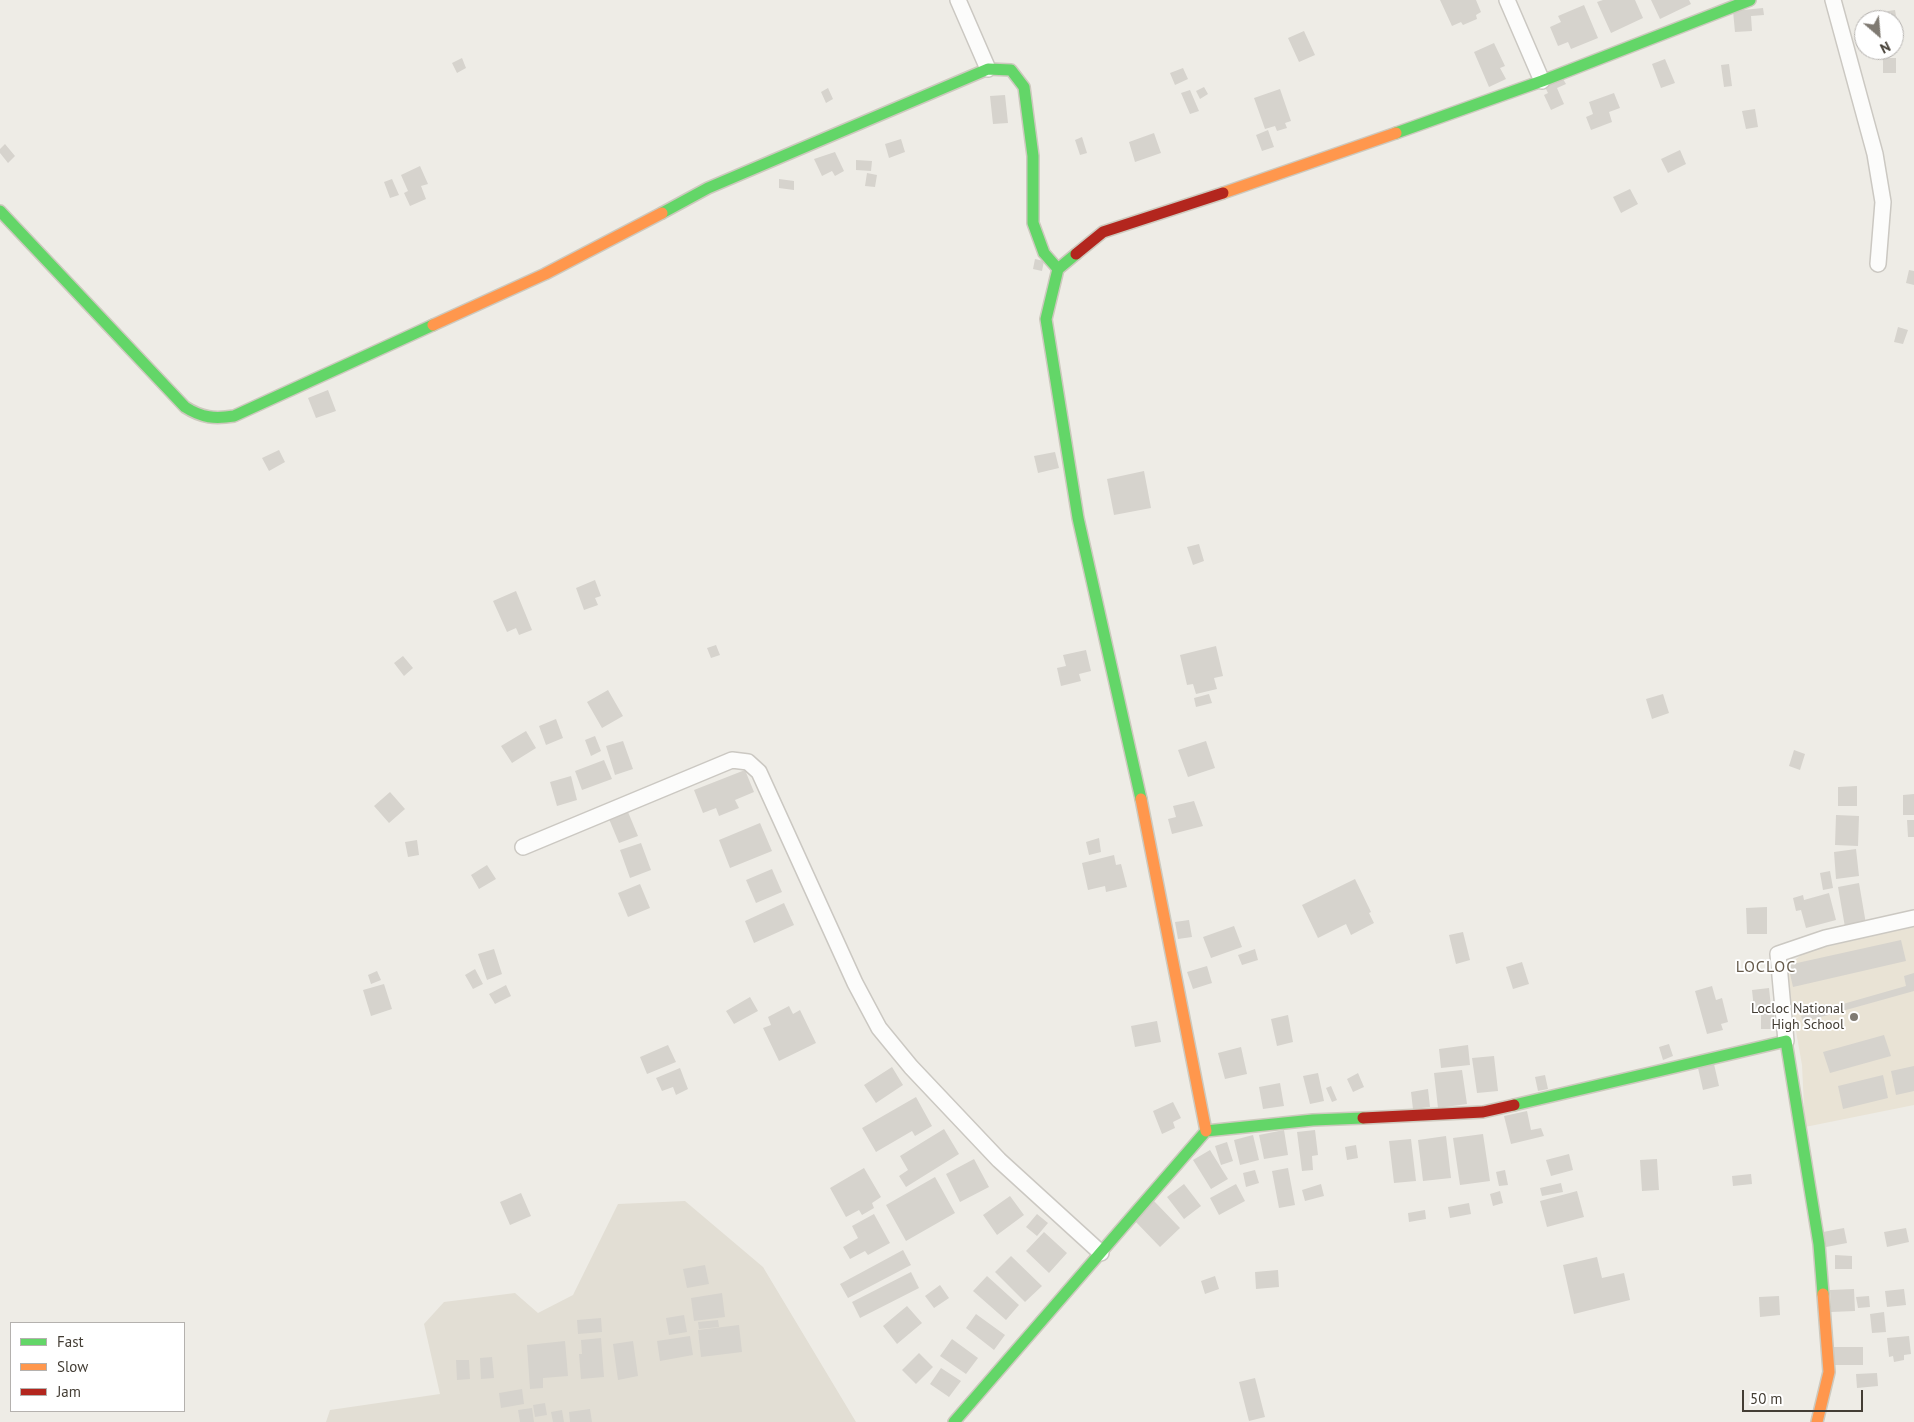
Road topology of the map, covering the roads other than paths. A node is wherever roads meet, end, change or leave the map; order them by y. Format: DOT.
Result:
graph roads {
  1 [pos="958,0"];
  2 [pos="1507,0"];
  3 [pos="1751,0"];
  4 [pos="1833,0"];
  5 [pos="988,69"];
  6 [pos="1542,81"];
  7 [pos="0,211"];
  8 [pos="1878,264"];
  9 [pos="1058,269"];
  10 [pos="523,847"];
  11 [pos="1914,918"];
  12 [pos="1786,1041"];
  13 [pos="1206,1132"];
  14 [pos="1101,1253"];
  15 [pos="954,1422"];
  16 [pos="1817,1422"];
  1 -- 5 [label="street"];
  2 -- 6 [label="street"];
  3 -- 6 [label="street"];
  4 -- 8 [label="street"];
  5 -- 7 [label="street"];
  5 -- 9 [label="street"];
  6 -- 9 [label="street"];
  9 -- 13 [label="street"];
  10 -- 14 [label="street"];
  11 -- 12 [label="street"];
  12 -- 13 [label="street"];
  12 -- 16 [label="street"];
  13 -- 14 [label="street"];
  14 -- 15 [label="street"];
}
